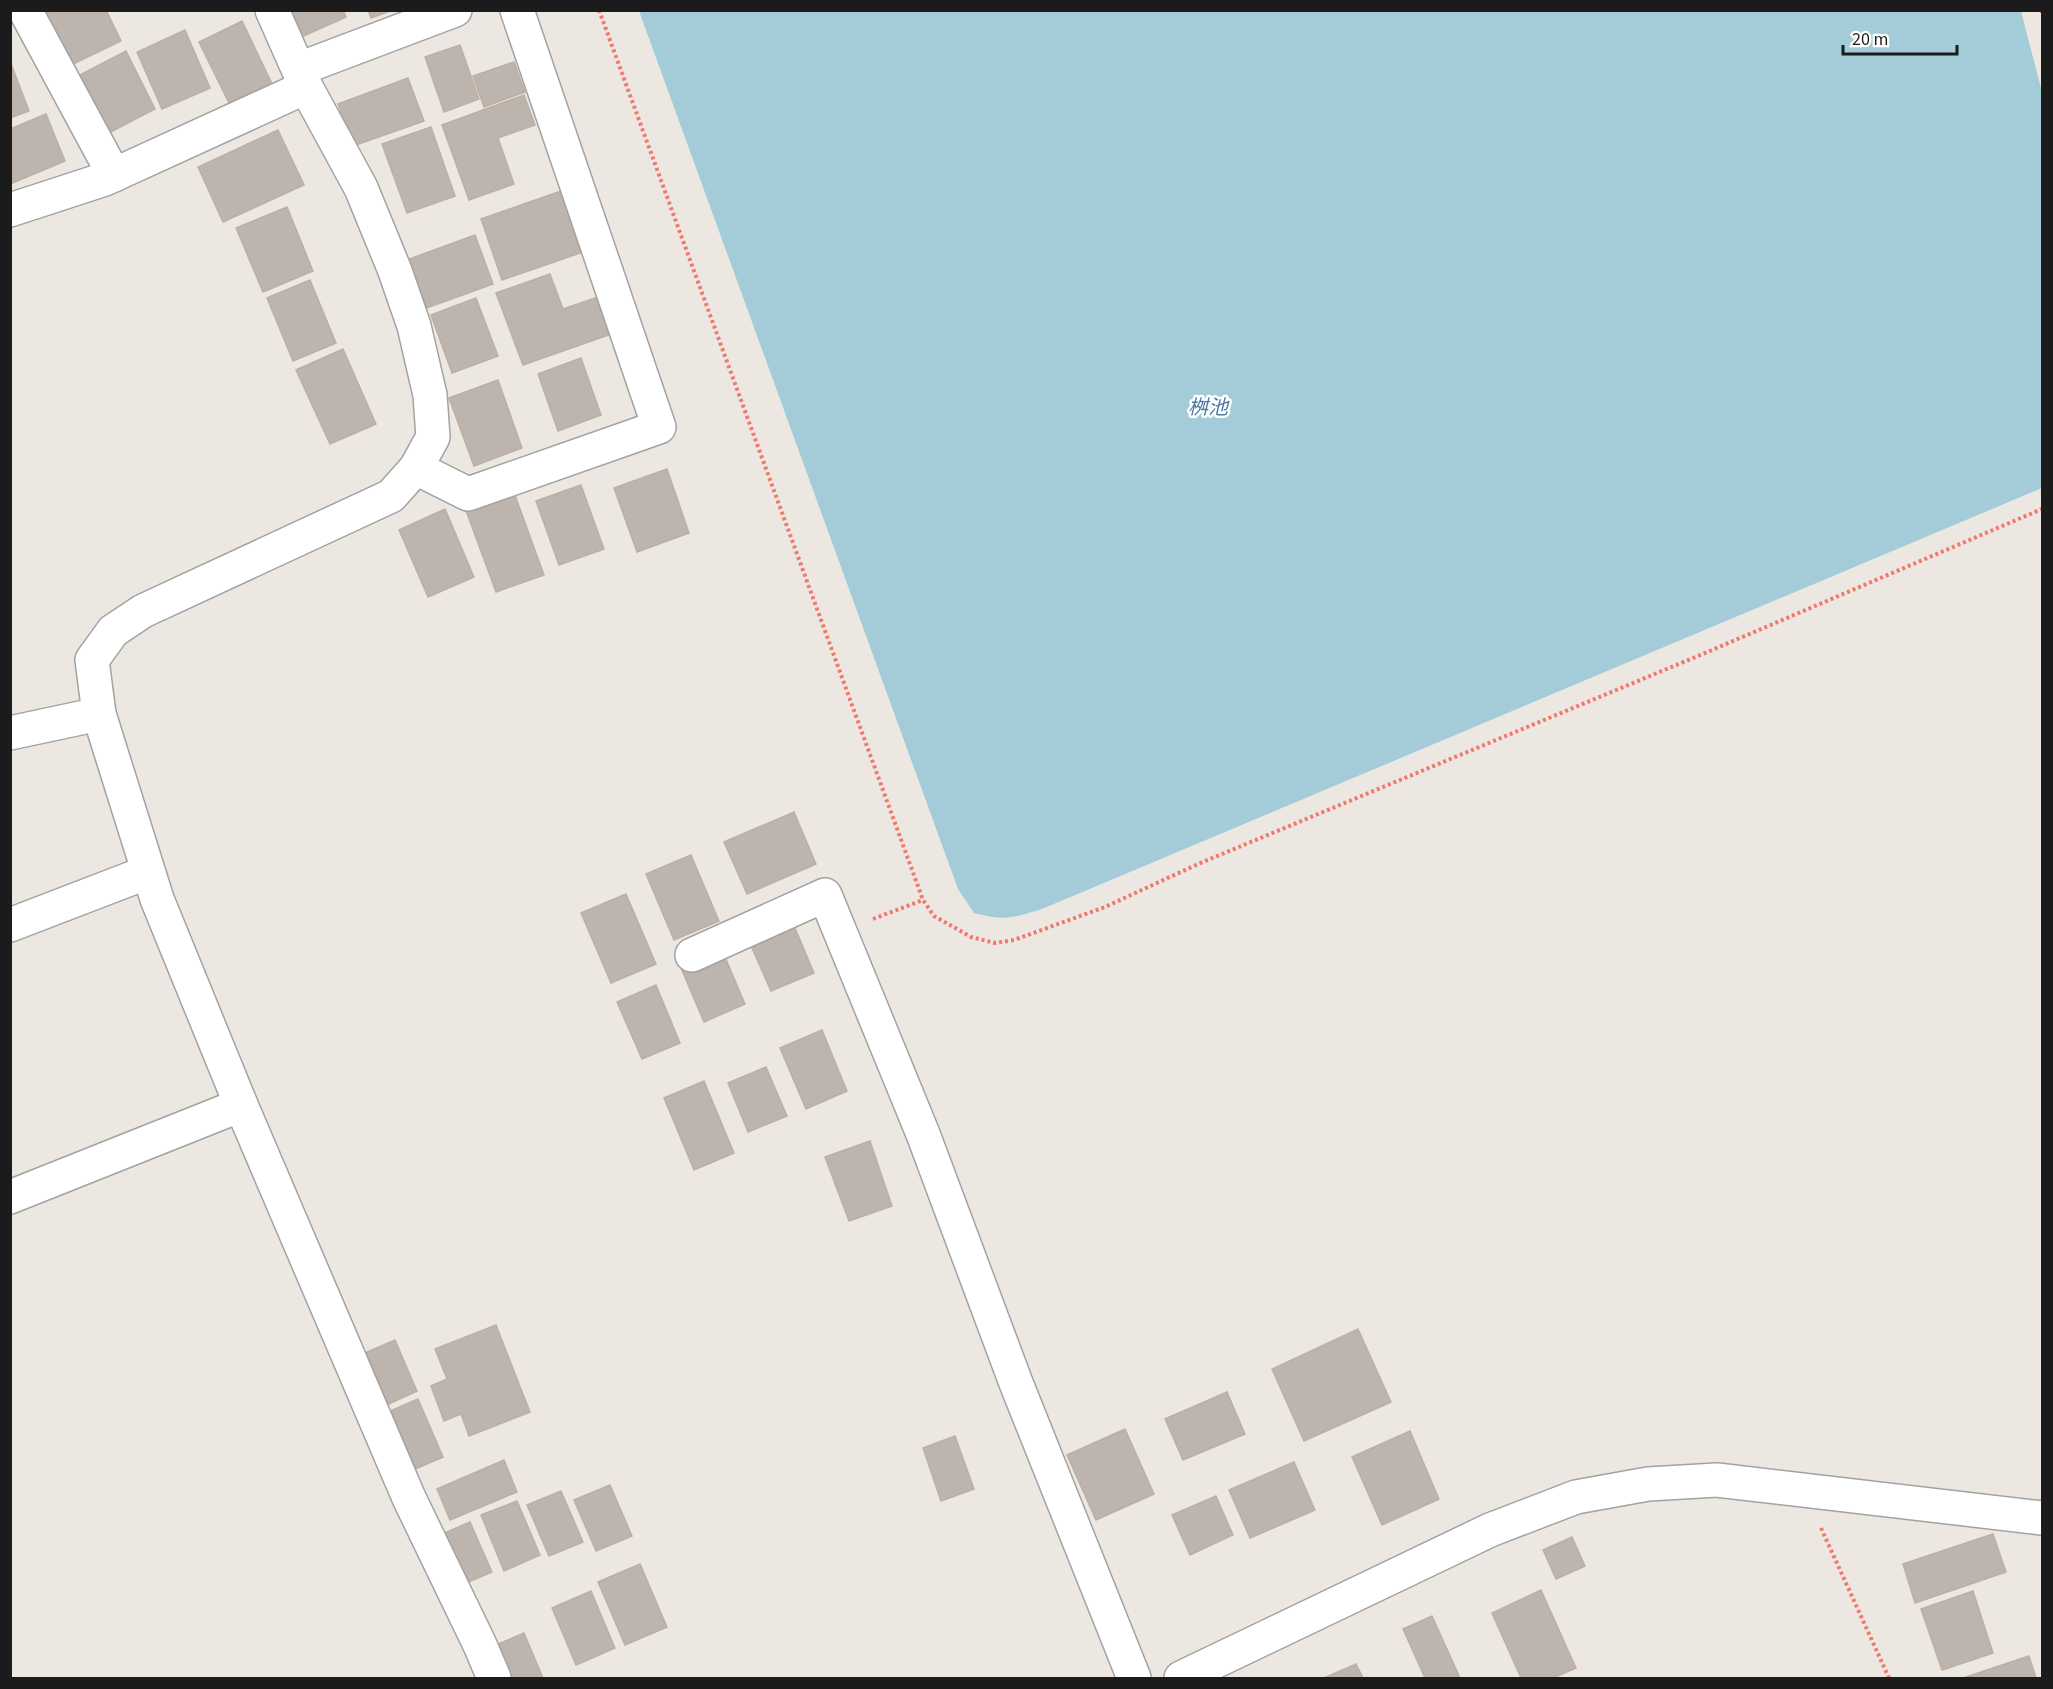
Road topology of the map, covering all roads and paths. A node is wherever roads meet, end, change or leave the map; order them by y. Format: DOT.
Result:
graph roads {
  1 [pos="25,10"];
  2 [pos="272,10"];
  3 [pos="455,10"];
  4 [pos="517,10"];
  5 [pos="599,10"];
  6 [pos="303,78"];
  7 [pos="114,175"];
  8 [pos="10,210"];
  9 [pos="416,468"];
  10 [pos="2043,509"];
  11 [pos="99,714"];
  12 [pos="10,733"];
  13 [pos="148,872"];
  14 [pos="923,900"];
  15 [pos="878,918"];
  16 [pos="10,925"];
  17 [pos="692,954"];
  18 [pos="242,1105"];
  19 [pos="10,1197"];
  20 [pos="1803,1489"];
  21 [pos="2043,1518"];
  22 [pos="494,1678"];
  23 [pos="1134,1678"];
  24 [pos="1181,1678"];
  25 [pos="1889,1678"];
  1 -- 7 [label="street"];
  2 -- 6 [label="street"];
  3 -- 6 [label="street"];
  4 -- 9 [label="street"];
  5 -- 14 [label="path"];
  6 -- 7 [label="street"];
  6 -- 9 [label="street"];
  7 -- 8 [label="street"];
  9 -- 11 [label="street"];
  10 -- 14 [label="path"];
  11 -- 12 [label="street"];
  11 -- 13 [label="street"];
  13 -- 16 [label="street"];
  13 -- 18 [label="street"];
  14 -- 15 [label="path"];
  17 -- 23 [label="street"];
  18 -- 19 [label="street"];
  18 -- 22 [label="street"];
  20 -- 21 [label="street"];
  20 -- 24 [label="street"];
  20 -- 25 [label="path"];
}
